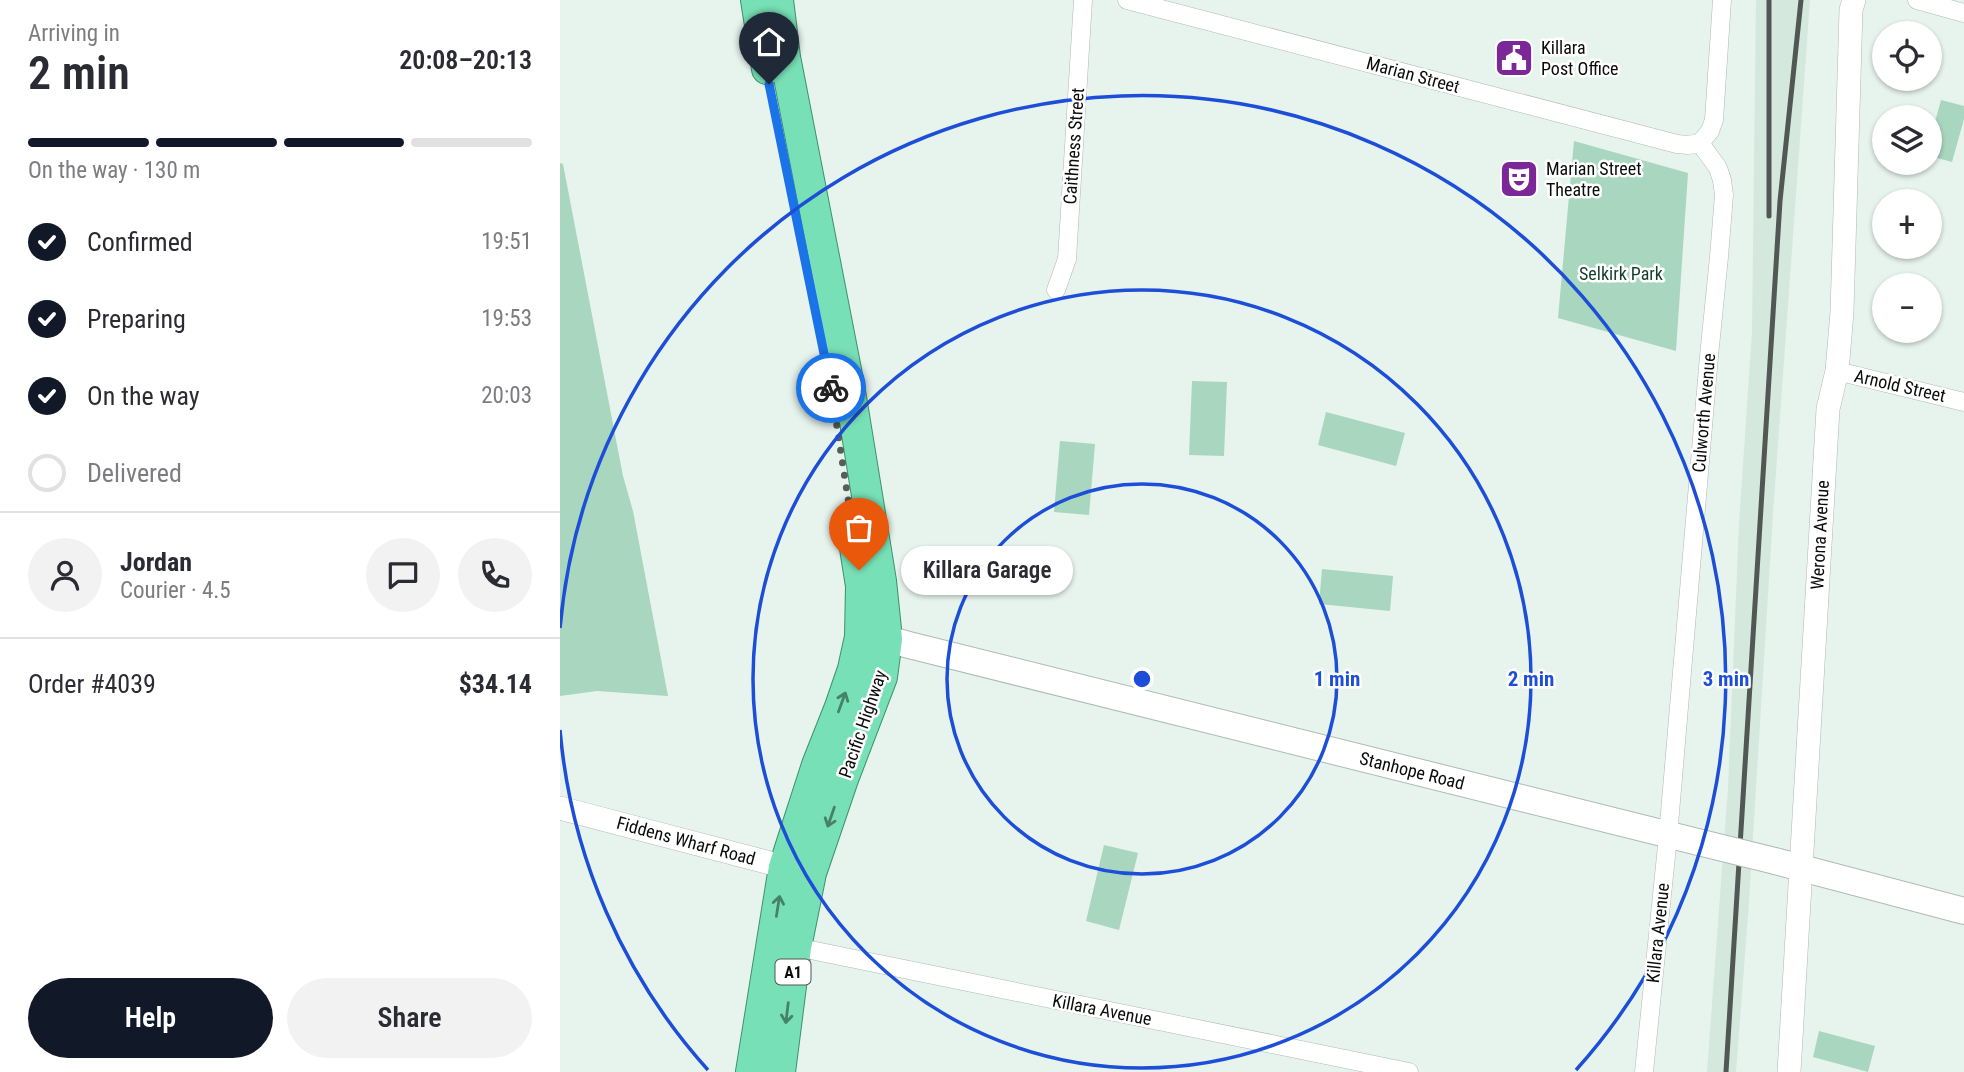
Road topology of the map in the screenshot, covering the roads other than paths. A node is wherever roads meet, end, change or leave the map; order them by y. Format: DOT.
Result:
graph roads {
  1 [pos="756,0"];
  2 [pos="778,0"];
  3 [pos="1083,0"];
  4 [pos="1127,0"];
  5 [pos="1722,0"];
  6 [pos="1854,0"];
  7 [pos="1917,0"];
  8 [pos="1964,13"];
  9 [pos="1700,143"];
  10 [pos="1056,290"];
  11 [pos="1837,371"];
  12 [pos="1964,402"];
  13 [pos="873,638"];
  14 [pos="560,808"];
  15 [pos="1668,836"];
  16 [pos="1802,868"];
  17 [pos="798,870"];
  18 [pos="1964,911"];
  19 [pos="796,947"];
  20 [pos="751,1072"];
  21 [pos="780,1072"];
  22 [pos="1409,1072"];
  23 [pos="1644,1072"];
  24 [pos="1789,1072"];
  1 -- 13 [label="highway, Pacific Highway / A1"];
  2 -- 13 [label="highway, Pacific Highway / A1"];
  3 -- 10 [label="street, Caithness Street"];
  4 -- 9 [label="street, Marian Street"];
  5 -- 9 [label="street"];
  6 -- 11 [label="street, Werona Avenue"];
  7 -- 8 [label="street"];
  9 -- 15 [label="street, Culworth Avenue"];
  11 -- 12 [label="street, Arnold Street"];
  11 -- 16 [label="street, Werona Avenue"];
  13 -- 15 [label="main road, Stanhope Road"];
  13 -- 17 [label="highway, Pacific Highway / A1"];
  14 -- 17 [label="street, Fiddens Wharf Road"];
  15 -- 16 [label="main road, Stanhope Road, bridge"];
  15 -- 23 [label="street, Killara Avenue"];
  16 -- 18 [label="main road, Stanhope Road"];
  16 -- 24 [label="street, Werona Avenue"];
  17 -- 19 [label="highway, Pacific Highway / A1"];
  20 -- 17 [label="highway, Pacific Highway / A1, one-way"];
  19 -- 21 [label="highway, Pacific Highway / A1, one-way"];
  19 -- 22 [label="street, Killara Avenue"];
}
